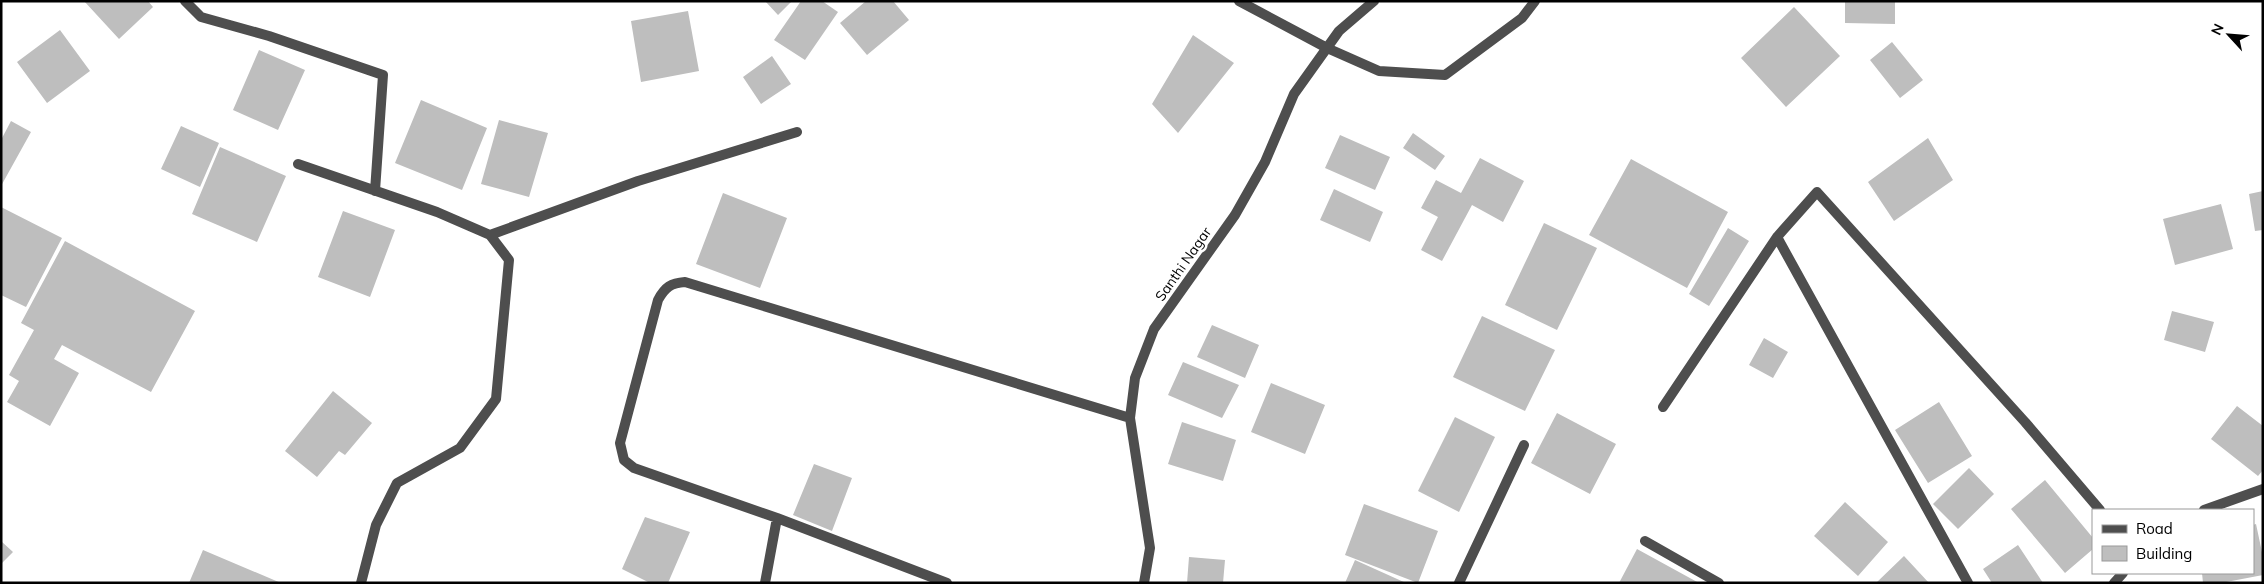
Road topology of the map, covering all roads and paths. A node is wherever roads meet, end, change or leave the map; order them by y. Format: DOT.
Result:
graph roads {
  1 [pos="185,1"];
  2 [pos="1239,1"];
  3 [pos="1374,1"];
  4 [pos="1535,1"];
  5 [pos="1327,48"];
  6 [pos="797,132"];
  7 [pos="298,164"];
  8 [pos="375,191"];
  9 [pos="490,235"];
  10 [pos="1777,237"];
  11 [pos="1663,407"];
  12 [pos="1130,418"];
  13 [pos="1524,445"];
  14 [pos="2263,489"];
  15 [pos="2099,509"];
  16 [pos="2207,509"];
  17 [pos="777,518"];
  18 [pos="1645,541"];
  19 [pos="361,583"];
  20 [pos="765,583"];
  21 [pos="947,583"];
  22 [pos="1144,583"];
  23 [pos="1459,583"];
  24 [pos="1719,583"];
  25 [pos="1968,583"];
  1 -- 8 [label="street"];
  2 -- 5 [label="street"];
  3 -- 5 [label="street, Santhi Nagar"];
  4 -- 5 [label="street"];
  5 -- 12 [label="street, Santhi Nagar"];
  6 -- 9 [label="street"];
  7 -- 8 [label="street"];
  8 -- 9 [label="street"];
  9 -- 19 [label="street"];
  10 -- 11 [label="street"];
  10 -- 15 [label="street"];
  10 -- 25 [label="street"];
  12 -- 17 [label="street"];
  12 -- 22 [label="street, Santhi Nagar"];
  13 -- 23 [label="street"];
  14 -- 16 [label="street"];
  17 -- 20 [label="street"];
  17 -- 21 [label="street"];
  18 -- 24 [label="street"];
}
